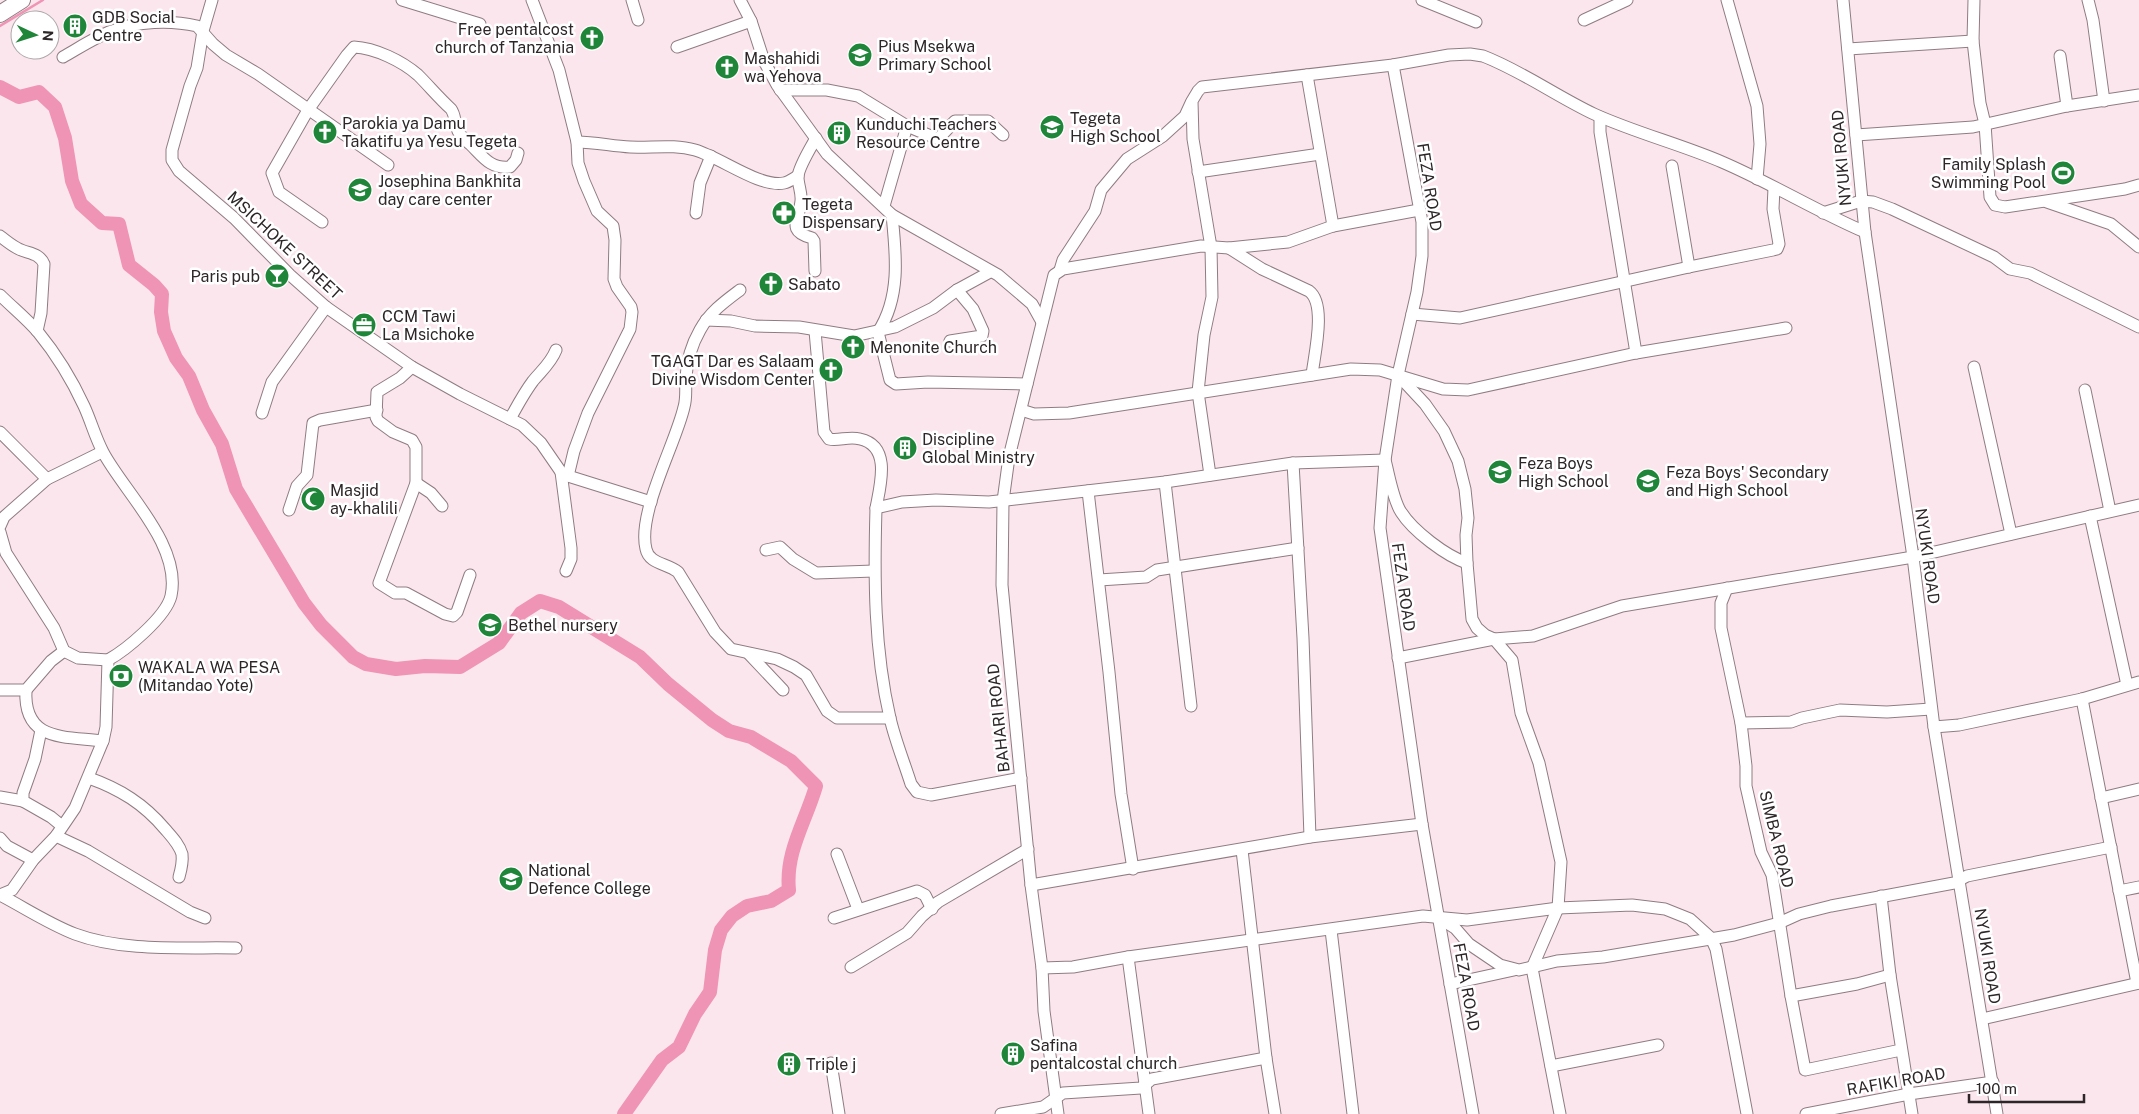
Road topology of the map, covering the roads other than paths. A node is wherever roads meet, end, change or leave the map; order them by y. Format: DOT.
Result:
graph roads {
  1 [pos="22,0"];
  2 [pos="212,0"];
  3 [pos="402,0"];
  4 [pos="532,0"];
  5 [pos="632,0"];
  6 [pos="740,0"];
  7 [pos="1422,0"];
  8 [pos="1627,0"];
  9 [pos="1727,0"];
  10 [pos="1843,0"];
  11 [pos="1974,0"];
  12 [pos="2088,0"];
  13 [pos="0,14"];
  14 [pos="638,20"];
  15 [pos="1584,20"];
  16 [pos="751,21"];
  17 [pos="1476,22"];
  18 [pos="480,24"];
  19 [pos="204,32"];
  20 [pos="1973,41"];
  21 [pos="677,47"];
  22 [pos="1848,49"];
  23 [pos="2060,56"];
  24 [pos="63,57"];
  25 [pos="1393,65"];
  26 [pos="1307,75"];
  27 [pos="780,90"];
  28 [pos="2139,95"];
  29 [pos="1192,101"];
  30 [pos="2104,101"];
  31 [pos="2067,106"];
  32 [pos="308,110"];
  33 [pos="1600,116"];
  34 [pos="1985,124"];
  35 [pos="907,126"];
  36 [pos="1003,135"];
  37 [pos="1856,135"];
  38 [pos="816,138"];
  39 [pos="577,142"];
  40 [pos="518,153"];
  41 [pos="1320,154"];
  42 [pos="711,156"];
  43 [pos="388,165"];
  44 [pos="1672,166"];
  45 [pos="1198,172"];
  46 [pos="798,176"];
  47 [pos="1757,179"];
  48 [pos="2139,185"];
  49 [pos="1774,188"];
  50 [pos="1861,201"];
  51 [pos="2043,201"];
  52 [pos="888,210"];
  53 [pos="1419,210"];
  54 [pos="696,213"];
  55 [pos="1823,214"];
  56 [pos="322,222"];
  57 [pos="1333,226"];
  58 [pos="1865,232"];
  59 [pos="0,236"];
  60 [pos="1211,246"];
  61 [pos="2139,247"];
  62 [pos="1229,248"];
  63 [pos="1689,267"];
  64 [pos="1060,270"];
  65 [pos="816,271"];
  66 [pos="990,272"];
  67 [pos="1625,282"];
  68 [pos="740,290"];
  69 [pos="957,290"];
  70 [pos="0,295"];
  71 [pos="326,307"];
  72 [pos="1412,314"];
  73 [pos="706,320"];
  74 [pos="1042,322"];
  75 [pos="2139,327"];
  76 [pos="1786,328"];
  77 [pos="37,331"];
  78 [pos="815,331"];
  79 [pos="878,332"];
  80 [pos="950,341"];
  81 [pos="556,350"];
  82 [pos="1636,353"];
  83 [pos="412,367"];
  84 [pos="1974,367"];
  85 [pos="1312,375"];
  86 [pos="1398,375"];
  87 [pos="1027,384"];
  88 [pos="2085,390"];
  89 [pos="1198,392"];
  90 [pos="377,410"];
  91 [pos="1021,410"];
  92 [pos="262,413"];
  93 [pos="510,419"];
  94 [pos="0,432"];
  95 [pos="102,452"];
  96 [pos="1385,460"];
  97 [pos="1293,463"];
  98 [pos="564,474"];
  99 [pos="1210,475"];
  100 [pos="47,479"];
  101 [pos="1165,482"];
  102 [pos="416,483"];
  103 [pos="1088,491"];
  104 [pos="1003,501"];
  105 [pos="651,502"];
  106 [pos="2139,505"];
  107 [pos="442,506"];
  108 [pos="876,508"];
  109 [pos="289,510"];
  110 [pos="2110,511"];
  111 [pos="2090,516"];
  112 [pos="0,526"];
  113 [pos="0,532"];
  114 [pos="2011,534"];
  115 [pos="1298,548"];
  116 [pos="766,550"];
  117 [pos="1913,557"];
  118 [pos="1467,563"];
  119 [pos="1175,567"];
  120 [pos="566,571"];
  121 [pos="874,571"];
  122 [pos="470,575"];
  123 [pos="1099,580"];
  124 [pos="1727,588"];
  125 [pos="1494,639"];
  126 [pos="64,652"];
  127 [pos="749,654"];
  128 [pos="1398,658"];
  129 [pos="108,660"];
  130 [pos="2133,683"];
  131 [pos="0,690"];
  132 [pos="26,690"];
  133 [pos="783,690"];
  134 [pos="2082,699"];
  135 [pos="1191,706"];
  136 [pos="1932,709"];
  137 [pos="890,718"];
  138 [pos="1740,723"];
  139 [pos="1934,727"];
  140 [pos="41,730"];
  141 [pos="104,741"];
  142 [pos="89,778"];
  143 [pos="1020,778"];
  144 [pos="2139,789"];
  145 [pos="0,797"];
  146 [pos="2101,798"];
  147 [pos="23,801"];
  148 [pos="1422,824"];
  149 [pos="59,831"];
  150 [pos="1310,837"];
  151 [pos="0,838"];
  152 [pos="2111,847"];
  153 [pos="1028,849"];
  154 [pos="1242,850"];
  155 [pos="837,854"];
  156 [pos="33,860"];
  157 [pos="1133,869"];
  158 [pos="179,877"];
  159 [pos="1960,880"];
  160 [pos="1031,885"];
  161 [pos="2139,887"];
  162 [pos="2119,891"];
  163 [pos="0,895"];
  164 [pos="1881,896"];
  165 [pos="1558,908"];
  166 [pos="858,909"];
  167 [pos="932,909"];
  168 [pos="1438,917"];
  169 [pos="205,918"];
  170 [pos="834,918"];
  171 [pos="1779,922"];
  172 [pos="1331,930"];
  173 [pos="1710,938"];
  174 [pos="1254,940"];
  175 [pos="236,948"];
  176 [pos="1128,957"];
  177 [pos="851,967"];
  178 [pos="1042,968"];
  179 [pos="1532,968"];
  180 [pos="1518,970"];
  181 [pos="1890,975"];
  182 [pos="2138,983"];
  183 [pos="1450,984"];
  184 [pos="1791,996"];
  185 [pos="1982,1019"];
  186 [pos="1658,1045"];
  187 [pos="1902,1050"];
  188 [pos="1266,1058"];
  189 [pos="831,1063"];
  190 [pos="1551,1066"];
  191 [pos="1992,1082"];
  192 [pos="1146,1084"];
  193 [pos="1909,1094"];
  194 [pos="1056,1099"];
  195 [pos="839,1114"];
  196 [pos="1001,1114"];
  197 [pos="1058,1114"];
  198 [pos="1149,1114"];
  199 [pos="1275,1114"];
  200 [pos="1353,1114"];
  201 [pos="1473,1114"];
  202 [pos="1560,1114"];
  203 [pos="1747,1114"];
  204 [pos="1806,1114"];
  205 [pos="1912,1114"];
  206 [pos="1997,1114"];
  1 -- 13 [label="highway"];
  2 -- 19 [label="street, MSICHOKE STREET"];
  3 -- 18 [label="street"];
  4 -- 39 [label="street"];
  5 -- 14 [label="street"];
  6 -- 16 [label="street"];
  7 -- 17 [label="street"];
  8 -- 15 [label="street"];
  9 -- 47 [label="street"];
  10 -- 22 [label="street, NYUKI ROAD"];
  11 -- 20 [label="street"];
  12 -- 30 [label="street"];
  16 -- 21 [label="street"];
  16 -- 27 [label="street"];
  19 -- 24 [label="street"];
  19 -- 32 [label="street"];
  19 -- 71 [label="street, MSICHOKE STREET"];
  20 -- 22 [label="street"];
  20 -- 34 [label="street"];
  22 -- 37 [label="street, NYUKI ROAD"];
  23 -- 31 [label="street"];
  25 -- 26 [label="street, BAHARI ROAD"];
  25 -- 33 [label="street, BAHARI ROAD"];
  25 -- 53 [label="street, FEZA ROAD"];
  26 -- 29 [label="street, BAHARI ROAD"];
  26 -- 41 [label="street"];
  27 -- 35 [label="street"];
  27 -- 38 [label="street"];
  28 -- 30 [label="street"];
  29 -- 45 [label="street"];
  29 -- 64 [label="street, BAHARI ROAD"];
  30 -- 31 [label="street"];
  31 -- 34 [label="street"];
  32 -- 40 [label="street"];
  32 -- 43 [label="street"];
  32 -- 56 [label="street"];
  33 -- 47 [label="street, BAHARI ROAD"];
  33 -- 67 [label="street"];
  34 -- 37 [label="street"];
  34 -- 51 [label="street"];
  35 -- 36 [label="street"];
  35 -- 52 [label="street"];
  37 -- 50 [label="street, NYUKI ROAD"];
  38 -- 46 [label="street"];
  38 -- 52 [label="street"];
  39 -- 42 [label="street"];
  39 -- 98 [label="street"];
  41 -- 45 [label="street"];
  41 -- 57 [label="street"];
  42 -- 46 [label="street"];
  42 -- 54 [label="street"];
  44 -- 63 [label="street"];
  45 -- 60 [label="street"];
  46 -- 65 [label="street"];
  47 -- 49 [label="street, BAHARI ROAD"];
  48 -- 51 [label="street"];
  49 -- 55 [label="street, BAHARI ROAD"];
  49 -- 63 [label="street"];
  50 -- 55 [label="street"];
  50 -- 58 [label="street, NYUKI ROAD"];
  50 -- 75 [label="street"];
  51 -- 61 [label="street"];
  52 -- 66 [label="street"];
  52 -- 79 [label="street"];
  53 -- 57 [label="street"];
  53 -- 72 [label="street, FEZA ROAD"];
  55 -- 58 [label="street, BAHARI ROAD"];
  57 -- 62 [label="street"];
  58 -- 117 [label="street, NYUKI ROAD"];
  59 -- 77 [label="street"];
  60 -- 62 [label="street"];
  60 -- 64 [label="street"];
  60 -- 89 [label="street"];
  62 -- 85 [label="street"];
  63 -- 67 [label="street"];
  64 -- 74 [label="street, BAHARI ROAD"];
  66 -- 69 [label="street"];
  66 -- 74 [label="street"];
  67 -- 72 [label="street"];
  67 -- 82 [label="street"];
  68 -- 73 [label="street"];
  69 -- 79 [label="street"];
  69 -- 80 [label="street"];
  70 -- 77 [label="street"];
  71 -- 83 [label="street, MSICHOKE STREET"];
  71 -- 92 [label="street"];
  72 -- 86 [label="street, FEZA ROAD"];
  73 -- 78 [label="street"];
  73 -- 105 [label="street"];
  74 -- 87 [label="street, BAHARI ROAD"];
  76 -- 82 [label="street"];
  77 -- 95 [label="street"];
  78 -- 79 [label="street"];
  78 -- 108 [label="street"];
  79 -- 87 [label="street"];
  81 -- 93 [label="street"];
  82 -- 86 [label="street"];
  83 -- 90 [label="street"];
  83 -- 93 [label="street, MSICHOKE STREET"];
  84 -- 114 [label="street"];
  85 -- 86 [label="street"];
  85 -- 89 [label="street"];
  86 -- 96 [label="street, FEZA ROAD"];
  86 -- 118 [label="street"];
  87 -- 91 [label="street, BAHARI ROAD"];
  88 -- 110 [label="street"];
  89 -- 91 [label="street"];
  89 -- 99 [label="street"];
  90 -- 102 [label="street"];
  90 -- 109 [label="street"];
  91 -- 104 [label="street, BAHARI ROAD"];
  93 -- 98 [label="street, MSICHOKE STREET"];
  94 -- 100 [label="street"];
  95 -- 100 [label="street"];
  95 -- 129 [label="street"];
  96 -- 97 [label="street"];
  96 -- 118 [label="street"];
  96 -- 128 [label="street, FEZA ROAD"];
  97 -- 99 [label="street"];
  97 -- 115 [label="street"];
  98 -- 105 [label="street"];
  98 -- 120 [label="street"];
  99 -- 101 [label="street"];
  100 -- 112 [label="street"];
  101 -- 103 [label="street"];
  101 -- 119 [label="street"];
  102 -- 107 [label="street"];
  102 -- 122 [label="street"];
  103 -- 104 [label="street"];
  103 -- 123 [label="street"];
  104 -- 108 [label="street"];
  104 -- 143 [label="street, BAHARI ROAD"];
  105 -- 127 [label="street"];
  106 -- 110 [label="street"];
  108 -- 121 [label="street"];
  110 -- 111 [label="street"];
  111 -- 114 [label="street"];
  111 -- 130 [label="street"];
  113 -- 126 [label="street"];
  114 -- 117 [label="street"];
  115 -- 119 [label="street"];
  115 -- 150 [label="street"];
  116 -- 121 [label="street"];
  117 -- 124 [label="street"];
  117 -- 136 [label="street, NYUKI ROAD"];
  118 -- 125 [label="street"];
  119 -- 123 [label="street"];
  119 -- 135 [label="street"];
  121 -- 137 [label="street"];
  123 -- 157 [label="street"];
  124 -- 125 [label="street"];
  124 -- 138 [label="street, SIMBA ROAD"];
  125 -- 128 [label="street"];
  125 -- 165 [label="street"];
  126 -- 129 [label="street"];
  126 -- 132 [label="street"];
  127 -- 133 [label="street"];
  127 -- 137 [label="street"];
  128 -- 148 [label="street, FEZA ROAD"];
  129 -- 141 [label="street"];
  130 -- 134 [label="street"];
  131 -- 132 [label="street"];
  132 -- 140 [label="street"];
  134 -- 139 [label="street"];
  134 -- 146 [label="street"];
  136 -- 138 [label="street"];
  136 -- 139 [label="street, NYUKI ROAD"];
  137 -- 143 [label="street"];
  138 -- 171 [label="street, SIMBA ROAD"];
  139 -- 159 [label="street, NYUKI ROAD"];
  140 -- 141 [label="street"];
  140 -- 147 [label="street"];
  141 -- 142 [label="street"];
  142 -- 149 [label="street"];
  142 -- 158 [label="street"];
  143 -- 153 [label="street, BAHARI ROAD"];
  144 -- 146 [label="street"];
  145 -- 147 [label="street"];
  146 -- 152 [label="street"];
  147 -- 149 [label="street"];
  148 -- 150 [label="street"];
  148 -- 168 [label="street, FEZA ROAD"];
  149 -- 156 [label="street"];
  149 -- 169 [label="street"];
  150 -- 154 [label="street"];
  151 -- 156 [label="street"];
  152 -- 159 [label="street"];
  152 -- 162 [label="street"];
  153 -- 160 [label="street, BAHARI ROAD"];
  153 -- 167 [label="street"];
  154 -- 157 [label="street"];
  154 -- 174 [label="street"];
  155 -- 166 [label="street"];
  156 -- 163 [label="street"];
  157 -- 160 [label="street"];
  159 -- 164 [label="street"];
  159 -- 185 [label="street, NYUKI ROAD"];
  160 -- 178 [label="street, BAHARI ROAD"];
  161 -- 162 [label="street"];
  162 -- 182 [label="street"];
  163 -- 175 [label="street"];
  164 -- 171 [label="street"];
  164 -- 181 [label="street"];
  165 -- 168 [label="street"];
  165 -- 173 [label="street"];
  165 -- 179 [label="street"];
  166 -- 167 [label="street"];
  166 -- 170 [label="street"];
  167 -- 177 [label="street"];
  168 -- 172 [label="street"];
  168 -- 180 [label="street"];
  168 -- 183 [label="street, FEZA ROAD"];
  171 -- 173 [label="street"];
  171 -- 184 [label="street, SIMBA ROAD"];
  172 -- 174 [label="street"];
  172 -- 200 [label="street"];
  173 -- 179 [label="street"];
  173 -- 203 [label="street"];
  174 -- 176 [label="street"];
  174 -- 188 [label="street"];
  176 -- 178 [label="street"];
  176 -- 192 [label="street"];
  178 -- 194 [label="street, BAHARI ROAD"];
  179 -- 180 [label="street"];
  179 -- 190 [label="street"];
  180 -- 183 [label="street"];
  181 -- 184 [label="street"];
  181 -- 187 [label="street"];
  182 -- 185 [label="street"];
  183 -- 201 [label="street, FEZA ROAD"];
  184 -- 187 [label="street, SIMBA ROAD"];
  185 -- 191 [label="street, NYUKI ROAD"];
  186 -- 190 [label="street"];
  187 -- 193 [label="street"];
  188 -- 192 [label="street"];
  188 -- 199 [label="street"];
  189 -- 195 [label="street"];
  190 -- 202 [label="street"];
  191 -- 193 [label="street, RAFIKI ROAD"];
  191 -- 206 [label="street, NYUKI ROAD"];
  192 -- 194 [label="street"];
  192 -- 198 [label="street"];
  193 -- 204 [label="street, RAFIKI ROAD"];
  193 -- 205 [label="street"];
  194 -- 196 [label="street"];
  194 -- 197 [label="street, BAHARI ROAD"];
}
